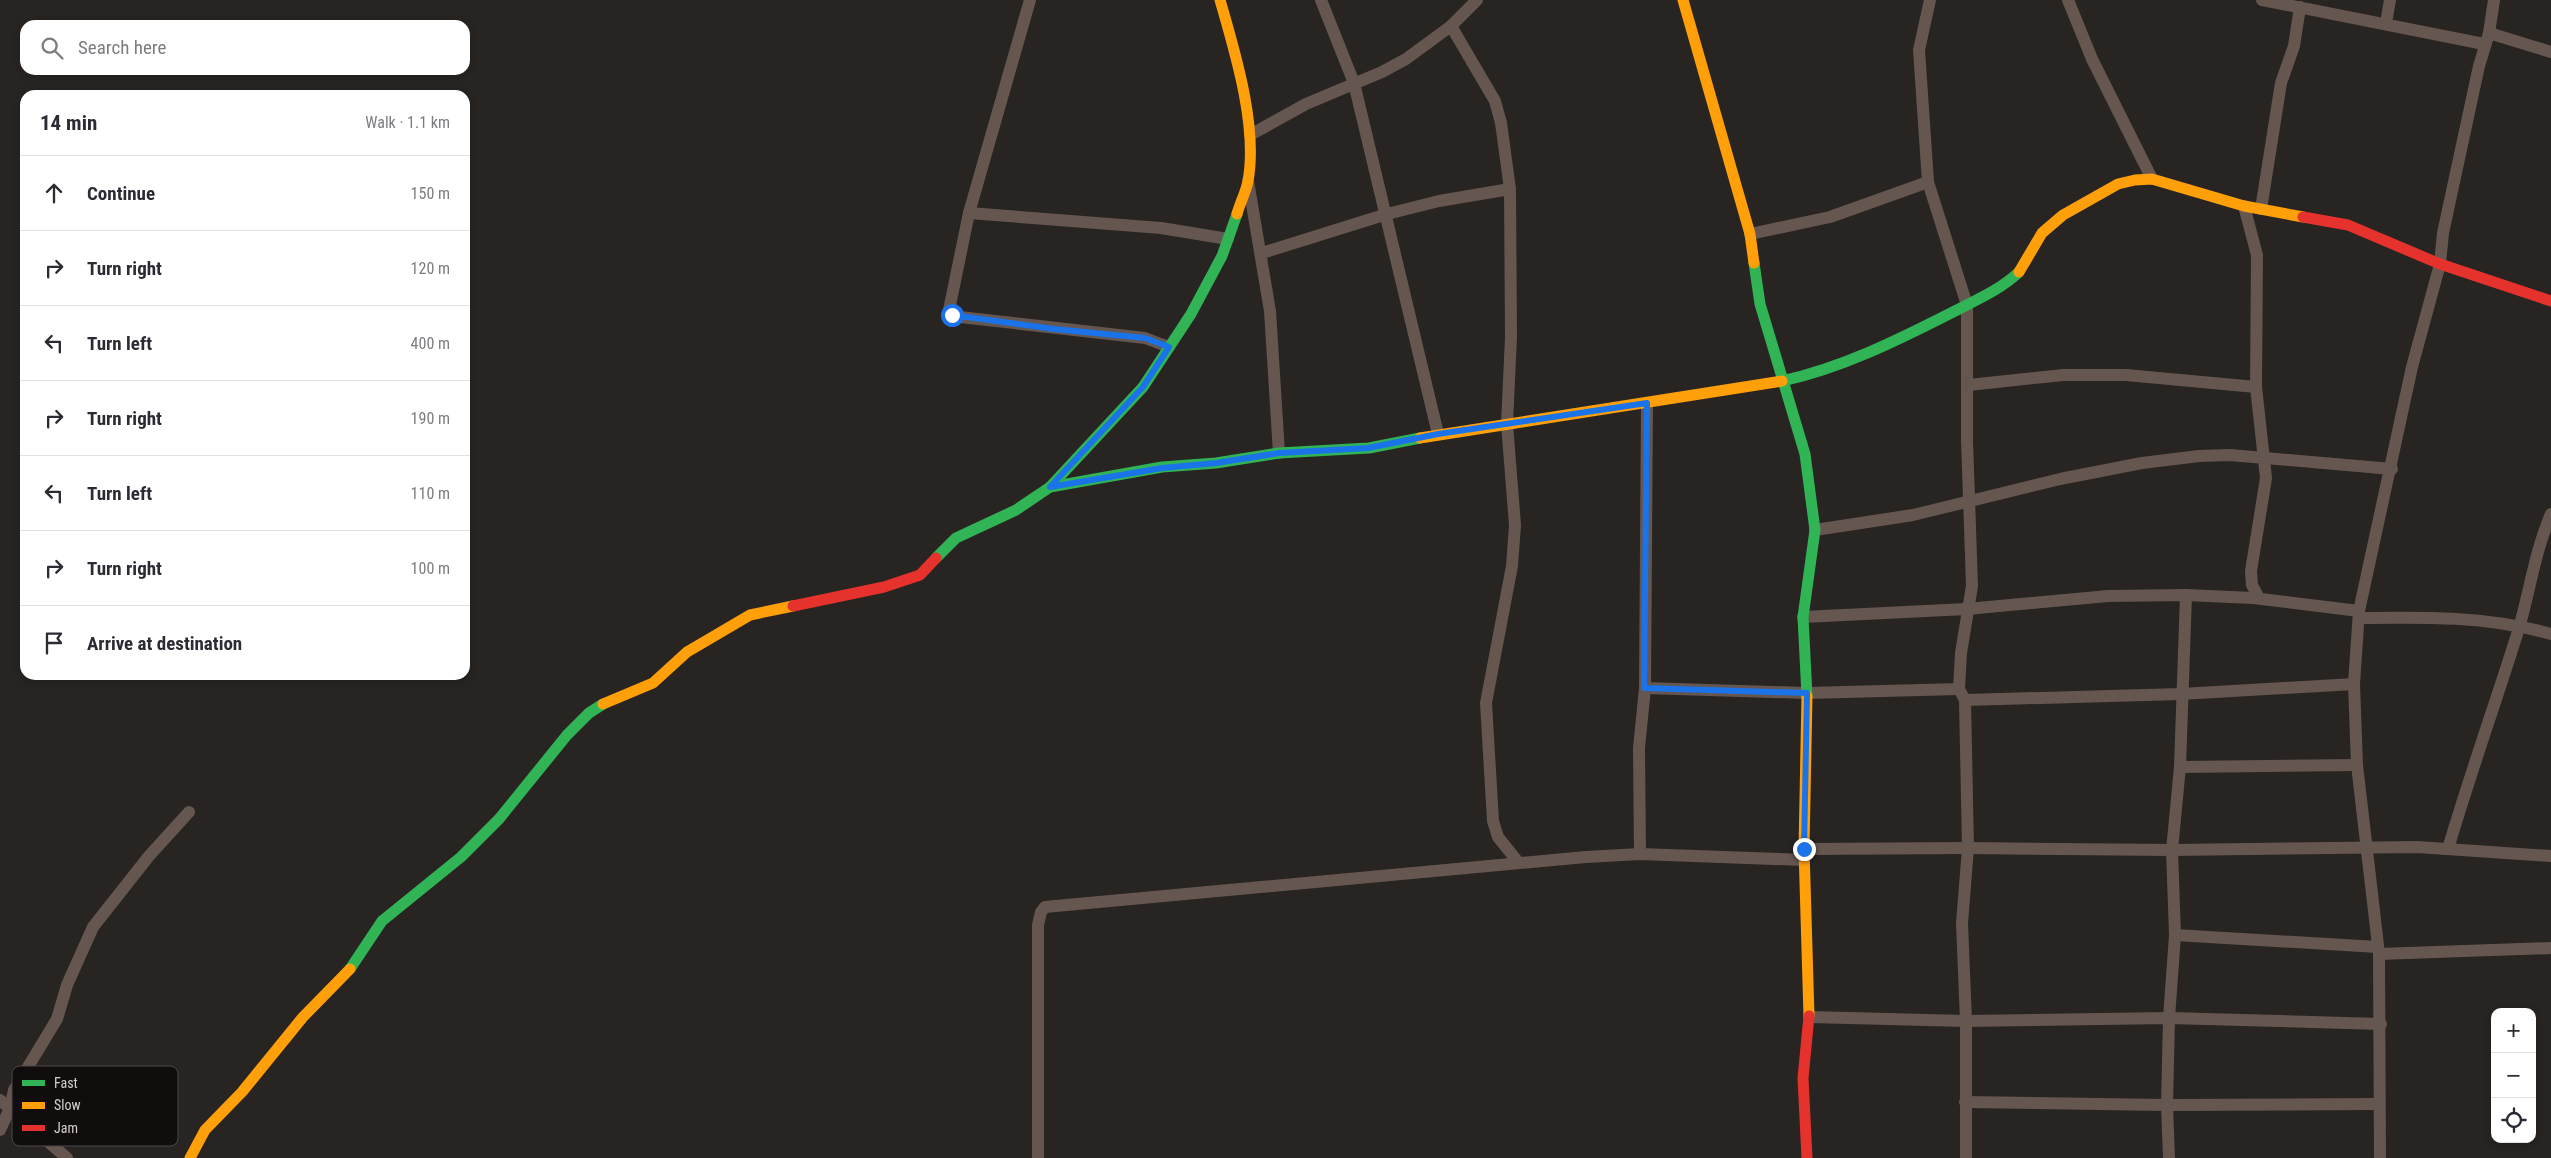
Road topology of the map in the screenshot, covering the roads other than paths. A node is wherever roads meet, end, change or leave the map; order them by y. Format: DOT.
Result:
graph roads {
  1 [pos="1030,0"];
  2 [pos="1220,0"];
  3 [pos="1322,0"];
  4 [pos="1476,0"];
  5 [pos="1683,0"];
  6 [pos="1930,0"];
  7 [pos="2068,0"];
  8 [pos="2262,0"];
  9 [pos="2390,0"];
  10 [pos="2494,0"];
  11 [pos="2300,7"];
  12 [pos="2386,23"];
  13 [pos="1451,26"];
  14 [pos="2487,38"];
  15 [pos="2551,52"];
  16 [pos="1354,83"];
  17 [pos="1250,135"];
  18 [pos="2152,180"];
  19 [pos="1248,181"];
  20 [pos="1928,182"];
  21 [pos="1510,189"];
  22 [pos="2244,206"];
  23 [pos="2261,209"];
  24 [pos="969,213"];
  25 [pos="1387,214"];
  26 [pos="1750,234"];
  27 [pos="1228,239"];
  28 [pos="1262,253"];
  29 [pos="2440,264"];
  30 [pos="2551,301"];
  31 [pos="1967,305"];
  32 [pos="1169,347"];
  33 [pos="1784,381"];
  34 [pos="1968,385"];
  35 [pos="2256,387"];
  36 [pos="1647,403"];
  37 [pos="1508,424"];
  38 [pos="1438,434"];
  39 [pos="1279,453"];
  40 [pos="2265,458"];
  41 [pos="2392,469"];
  42 [pos="1050,487"];
  43 [pos="1971,500"];
  44 [pos="2551,514"];
  45 [pos="1815,530"];
  46 [pos="2186,595"];
  47 [pos="2259,598"];
  48 [pos="1967,609"];
  49 [pos="2359,614"];
  50 [pos="1803,617"];
  51 [pos="2520,625"];
  52 [pos="2551,634"];
  53 [pos="2354,684"];
  54 [pos="1644,688"];
  55 [pos="1807,693"];
  56 [pos="2181,694"];
  57 [pos="1962,695"];
  58 [pos="2357,765"];
  59 [pos="2180,767"];
  60 [pos="189,812"];
  61 [pos="2365,847"];
  62 [pos="1968,848"];
  63 [pos="2448,849"];
  64 [pos="2172,850"];
  65 [pos="1640,854"];
  66 [pos="1804,854"];
  67 [pos="2551,856"];
  68 [pos="1518,862"];
  69 [pos="2175,935"];
  70 [pos="2551,948"];
  71 [pos="2378,951"];
  72 [pos="1809,1017"];
  73 [pos="2169,1018"];
  74 [pos="1966,1020"];
  75 [pos="2380,1024"];
  76 [pos="29,1066"];
  77 [pos="0,1100"];
  78 [pos="12,1102"];
  79 [pos="1965,1102"];
  80 [pos="2378,1104"];
  81 [pos="2167,1105"];
  82 [pos="10,1108"];
  83 [pos="0,1130"];
  84 [pos="53,1146"];
  85 [pos="67,1158"];
  86 [pos="190,1158"];
  87 [pos="1038,1158"];
  88 [pos="1807,1158"];
  89 [pos="1966,1158"];
  90 [pos="2168,1158"];
  91 [pos="2380,1158"];
  1 -- 24 [label="street"];
  2 -- 17 [label="street"];
  3 -- 16 [label="street"];
  4 -- 13 [label="street"];
  5 -- 26 [label="street"];
  6 -- 20 [label="street"];
  7 -- 18 [label="street"];
  8 -- 11 [label="street"];
  9 -- 12 [label="street"];
  10 -- 14 [label="street"];
  11 -- 12 [label="street"];
  11 -- 23 [label="street"];
  12 -- 14 [label="street"];
  13 -- 16 [label="street"];
  13 -- 21 [label="street"];
  14 -- 15 [label="street"];
  14 -- 29 [label="street"];
  16 -- 17 [label="street"];
  16 -- 25 [label="street"];
  17 -- 19 [label="street"];
  18 -- 22 [label="street"];
  18 -- 31 [label="street"];
  19 -- 27 [label="street"];
  19 -- 28 [label="street"];
  20 -- 26 [label="street"];
  20 -- 31 [label="street"];
  21 -- 25 [label="street"];
  21 -- 37 [label="street"];
  22 -- 23 [label="street"];
  22 -- 35 [label="street"];
  23 -- 29 [label="street"];
  24 -- 27 [label="street"];
  24 -- 32 [label="street"];
  25 -- 28 [label="street"];
  25 -- 38 [label="street"];
  26 -- 33 [label="street"];
  27 -- 32 [label="street"];
  28 -- 39 [label="street"];
  29 -- 30 [label="street"];
  29 -- 41 [label="street"];
  31 -- 33 [label="street"];
  31 -- 34 [label="street"];
  32 -- 42 [label="street"];
  33 -- 36 [label="street"];
  33 -- 45 [label="street"];
  34 -- 35 [label="street"];
  34 -- 43 [label="street"];
  35 -- 40 [label="street"];
  36 -- 37 [label="street"];
  36 -- 54 [label="street"];
  37 -- 38 [label="street"];
  37 -- 68 [label="street"];
  38 -- 39 [label="street"];
  39 -- 42 [label="street"];
  40 -- 41 [label="street"];
  40 -- 43 [label="street"];
  40 -- 47 [label="street"];
  41 -- 49 [label="street"];
  42 -- 86 [label="street"];
  43 -- 45 [label="street"];
  43 -- 48 [label="street"];
  44 -- 51 [label="street"];
  45 -- 50 [label="street"];
  46 -- 47 [label="street"];
  46 -- 48 [label="street"];
  46 -- 56 [label="street"];
  47 -- 49 [label="street"];
  48 -- 50 [label="street"];
  48 -- 57 [label="street"];
  49 -- 51 [label="street"];
  49 -- 53 [label="street"];
  50 -- 55 [label="street"];
  51 -- 52 [label="street"];
  51 -- 63 [label="street"];
  53 -- 56 [label="street"];
  53 -- 58 [label="street"];
  54 -- 55 [label="street"];
  54 -- 65 [label="street"];
  55 -- 57 [label="street"];
  55 -- 66 [label="street"];
  56 -- 57 [label="street"];
  56 -- 59 [label="street"];
  57 -- 62 [label="street"];
  58 -- 59 [label="street"];
  58 -- 61 [label="street"];
  59 -- 64 [label="street"];
  60 -- 76 [label="street"];
  61 -- 63 [label="street"];
  61 -- 64 [label="street"];
  61 -- 71 [label="street"];
  62 -- 64 [label="street"];
  62 -- 66 [label="street"];
  62 -- 74 [label="street"];
  63 -- 67 [label="street"];
  64 -- 69 [label="street"];
  65 -- 66 [label="street"];
  65 -- 68 [label="street"];
  66 -- 72 [label="street"];
  68 -- 87 [label="street"];
  69 -- 71 [label="street"];
  69 -- 73 [label="street"];
  70 -- 71 [label="street"];
  71 -- 75 [label="street"];
  72 -- 74 [label="street"];
  72 -- 88 [label="street"];
  73 -- 74 [label="street"];
  73 -- 75 [label="street"];
  73 -- 81 [label="street"];
  74 -- 79 [label="street"];
  75 -- 80 [label="street"];
  77 -- 82 [label="street"];
  78 -- 82 [label="street"];
  79 -- 81 [label="street"];
  79 -- 89 [label="street"];
  80 -- 81 [label="street"];
  80 -- 91 [label="street"];
  81 -- 90 [label="street"];
  82 -- 83 [label="street"];
  84 -- 85 [label="street"];
}
